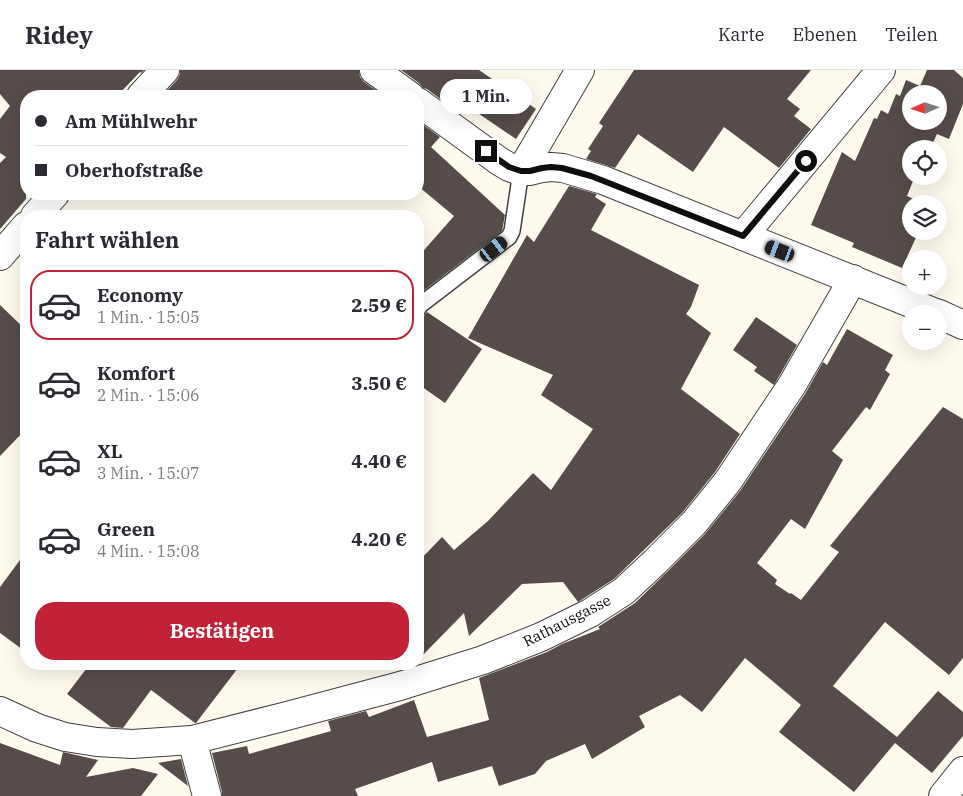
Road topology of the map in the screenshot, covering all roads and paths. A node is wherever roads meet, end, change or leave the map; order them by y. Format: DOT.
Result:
graph roads {
  1 [pos="164,70"];
  2 [pos="374,70"];
  3 [pos="580,70"];
  4 [pos="882,70"];
  5 [pos="146,90"];
  6 [pos="402,90"];
  7 [pos="424,106"];
  8 [pos="521,171"];
  9 [pos="50,200"];
  10 [pos="40,210"];
  11 [pos="20,233"];
  12 [pos="743,236"];
  13 [pos="0,256"];
  14 [pos="853,279"];
  15 [pos="424,302"];
  16 [pos="917,305"];
  17 [pos="947,318"];
  18 [pos="963,325"];
  19 [pos="0,711"];
  20 [pos="192,740"];
  21 [pos="963,771"];
  22 [pos="207,796"];
  23 [pos="942,796"];
  1 -- 5 [label="street"];
  2 -- 6 [label="street"];
  3 -- 8 [label="street"];
  4 -- 12 [label="street"];
  7 -- 8 [label="street"];
  8 -- 12 [label="street"];
  8 -- 15 [label="lane"];
  9 -- 10 [label="street"];
  11 -- 13 [label="street"];
  12 -- 14 [label="street"];
  14 -- 16 [label="street"];
  14 -- 20 [label="street, Rathausgasse"];
  17 -- 18 [label="street"];
  19 -- 20 [label="street, Rathausgasse"];
  20 -- 22 [label="street"];
  21 -- 23 [label="street"];
}
